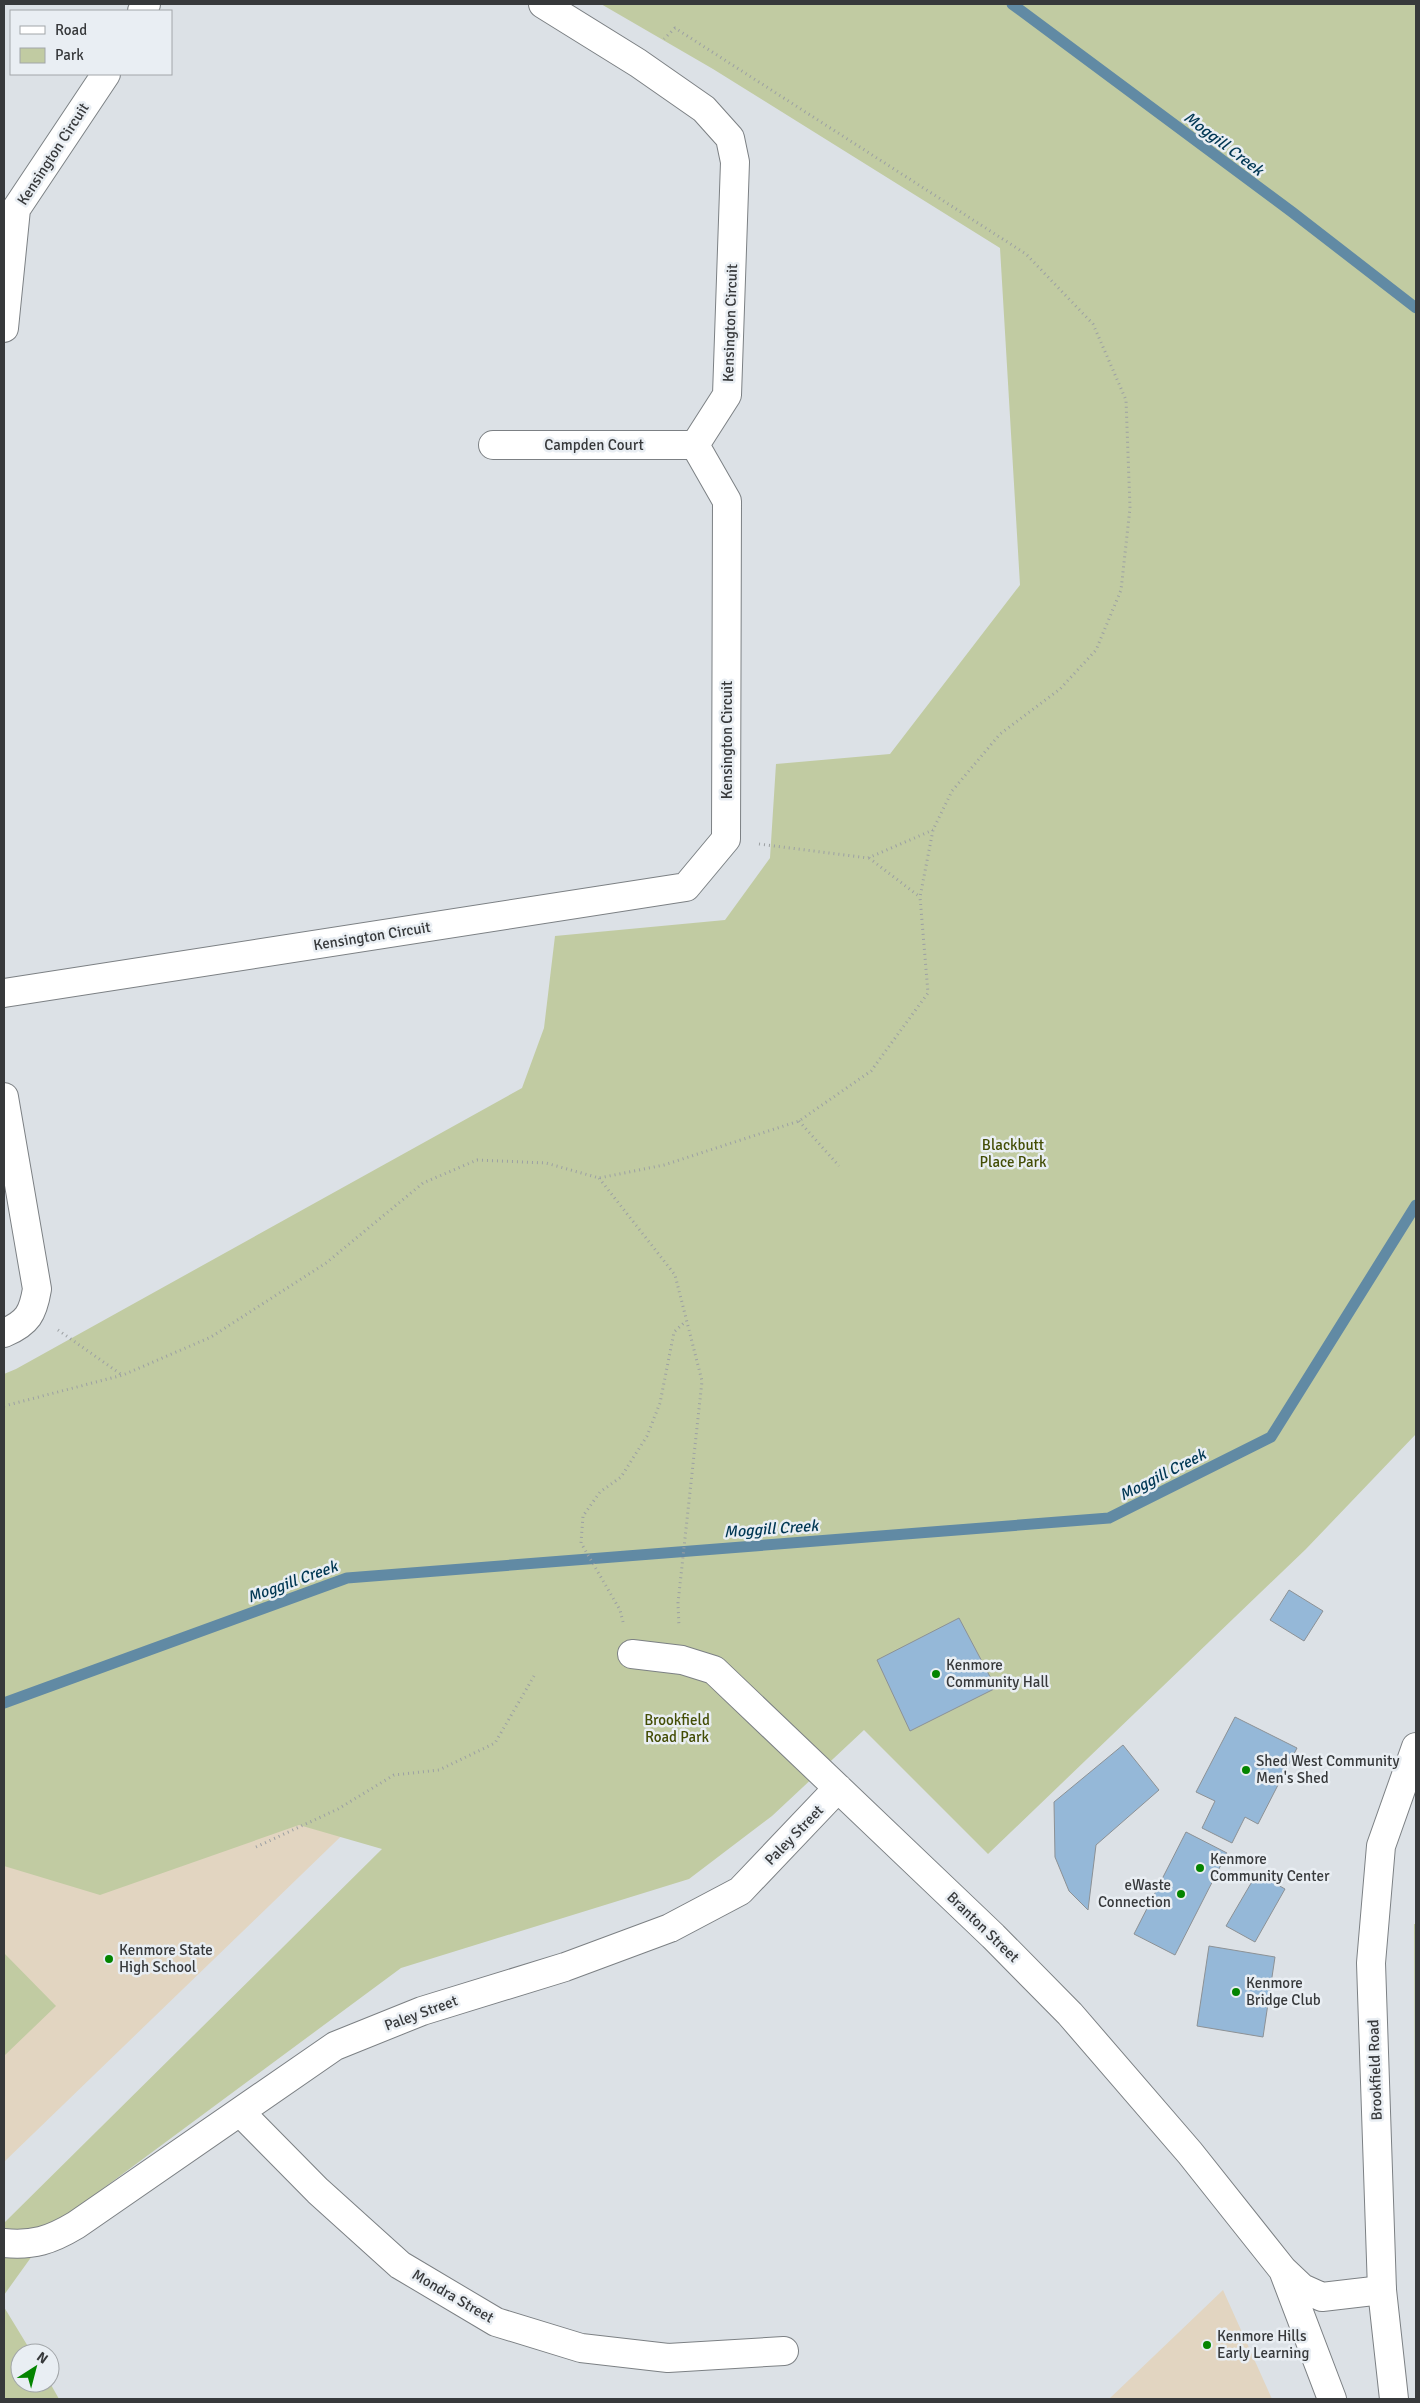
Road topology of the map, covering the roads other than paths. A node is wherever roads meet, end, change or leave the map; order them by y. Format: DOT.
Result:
graph roads {
  1 [pos="542,4"];
  2 [pos="105,75"];
  3 [pos="4,328"];
  4 [pos="494,445"];
  5 [pos="695,445"];
  6 [pos="4,993"];
  7 [pos="4,1098"];
  8 [pos="4,1333"];
  9 [pos="632,1654"];
  10 [pos="1416,1747"];
  11 [pos="838,1788"];
  12 [pos="241,2113"];
  13 [pos="4,2243"];
  14 [pos="1283,2270"];
  15 [pos="1382,2290"];
  16 [pos="784,2351"];
  17 [pos="1332,2399"];
  18 [pos="1394,2399"];
  1 -- 5 [label="street, Kensington Circuit"];
  2 -- 3 [label="street, Kensington Circuit"];
  4 -- 5 [label="street, Campden Court"];
  5 -- 6 [label="street, Kensington Circuit"];
  7 -- 8 [label="street"];
  9 -- 11 [label="street, Branton Street"];
  10 -- 15 [label="street, Brookfield Road"];
  11 -- 12 [label="street, Paley Street"];
  11 -- 14 [label="street, Branton Street"];
  12 -- 13 [label="street, Paley Street"];
  12 -- 16 [label="street, Mondra Street"];
  14 -- 15 [label="street, Branton Street"];
  14 -- 17 [label="street, Branton Street"];
  15 -- 18 [label="street, Brookfield Road"];
}
